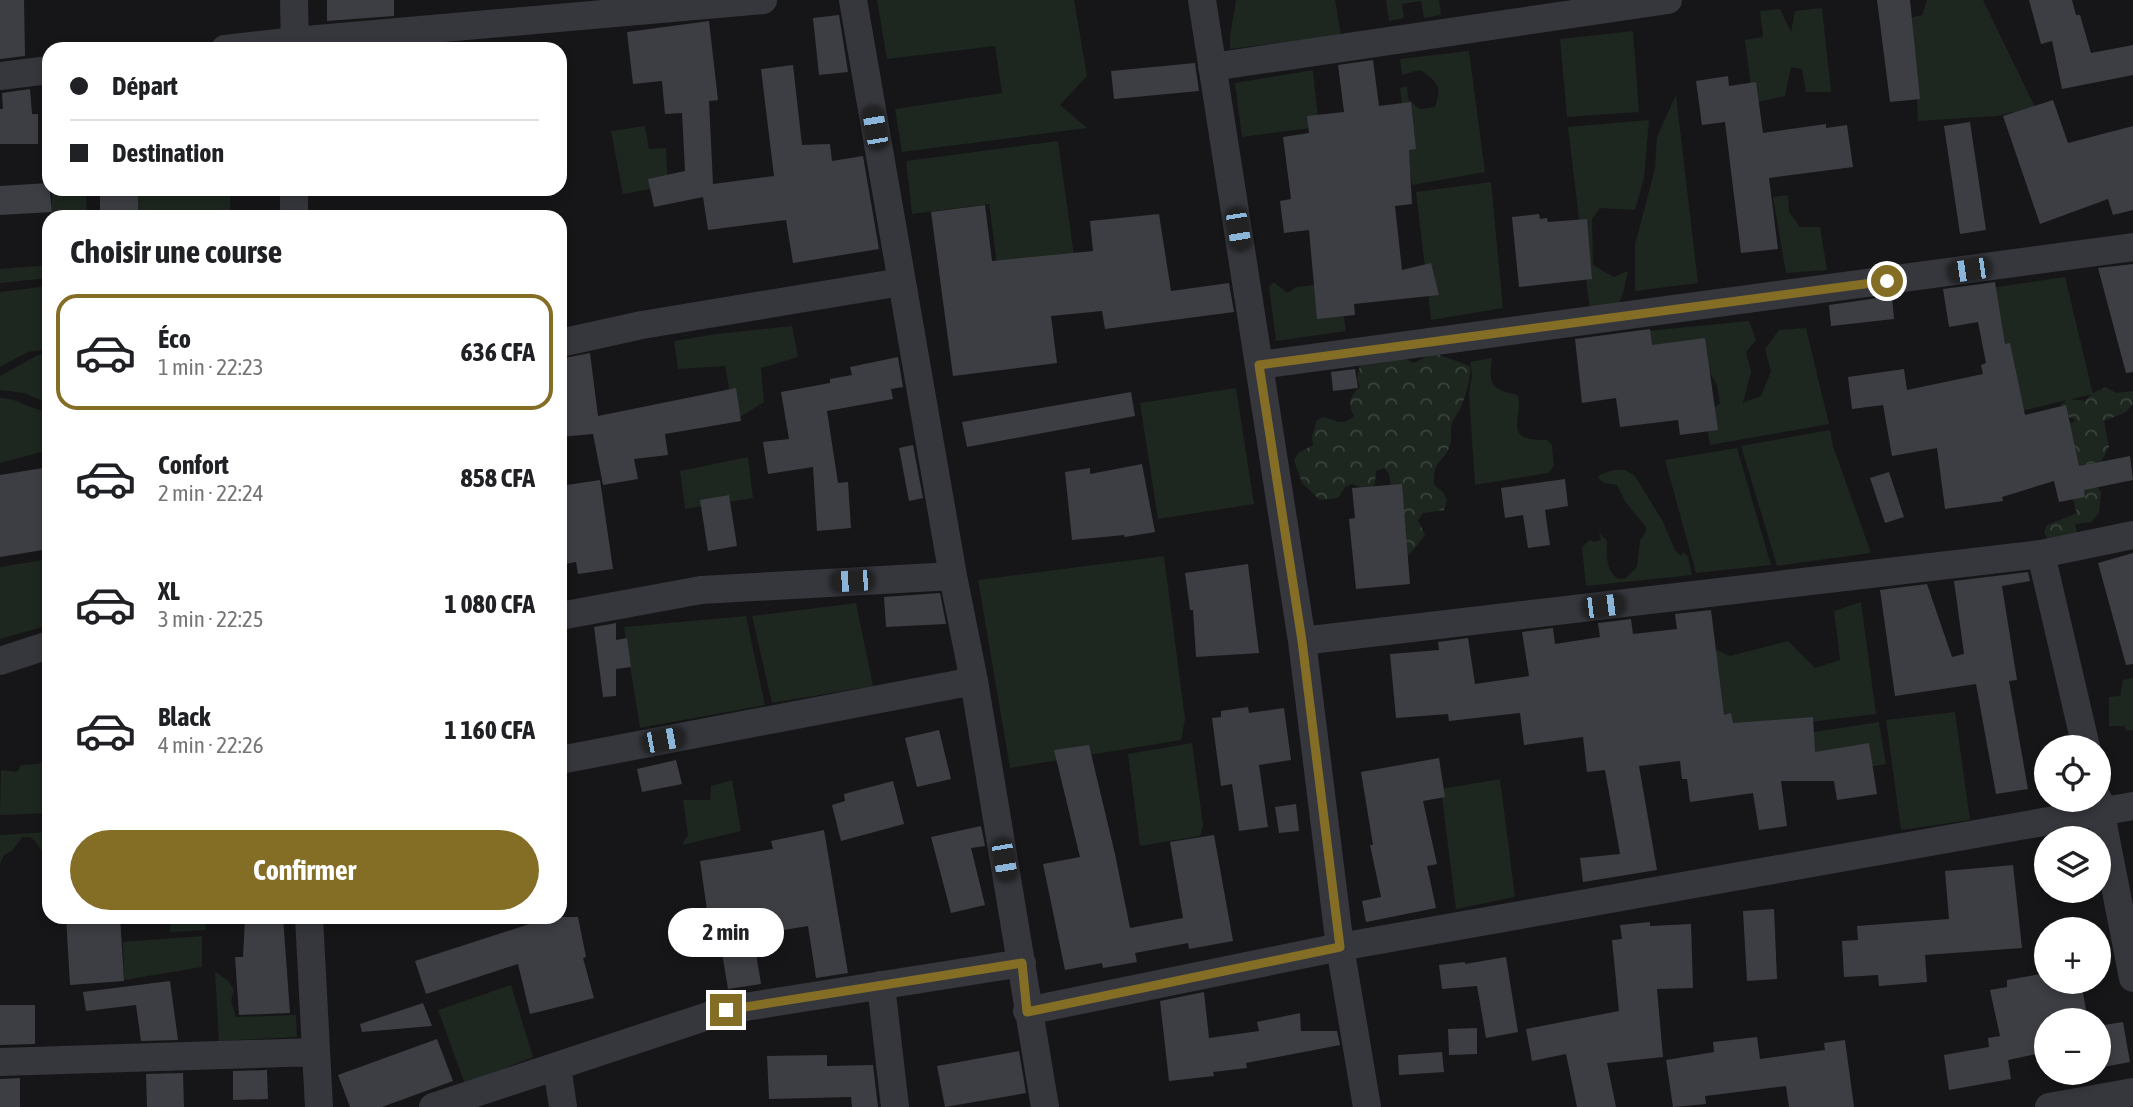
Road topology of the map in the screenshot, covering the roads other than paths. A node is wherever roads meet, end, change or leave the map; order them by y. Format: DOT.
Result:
graph roads {
  1 [pos="295,0"];
  2 [pos="762,0"];
  3 [pos="853,0"];
  4 [pos="1202,0"];
  5 [pos="1668,0"];
  6 [pos="295,42"];
  7 [pos="326,42"];
  8 [pos="1212,67"];
  9 [pos="42,71"];
  10 [pos="0,76"];
  11 [pos="2133,247"];
  12 [pos="901,282"];
  13 [pos="567,342"];
  14 [pos="1259,365"];
  15 [pos="2133,536"];
  16 [pos="2041,554"];
  17 [pos="953,576"];
  18 [pos="567,615"];
  19 [pos="1302,641"];
  20 [pos="42,647"];
  21 [pos="0,660"];
  22 [pos="974,681"];
  23 [pos="2083,735"];
  24 [pos="567,759"];
  25 [pos="2111,806"];
  26 [pos="2133,806"];
  27 [pos="2068,812"];
  28 [pos="2101,812"];
  29 [pos="309,924"];
  30 [pos="1340,947"];
  31 [pos="1022,963"];
  32 [pos="2133,978"];
  33 [pos="881,985"];
  34 [pos="1027,1012"];
  35 [pos="314,1052"];
  36 [pos="0,1062"];
  37 [pos="557,1066"];
  38 [pos="2133,1092"];
  39 [pos="319,1107"];
  40 [pos="433,1107"];
  41 [pos="563,1107"];
  42 [pos="895,1107"];
  43 [pos="1045,1107"];
  44 [pos="1367,1107"];
  45 [pos="2049,1107"];
  1 -- 6 [label="street"];
  2 -- 7 [label="street"];
  3 -- 12 [label="street"];
  4 -- 8 [label="street"];
  5 -- 8 [label="street"];
  8 -- 14 [label="street"];
  9 -- 10 [label="street"];
  11 -- 14 [label="street"];
  12 -- 13 [label="street"];
  12 -- 17 [label="street"];
  14 -- 19 [label="street"];
  15 -- 16 [label="street"];
  16 -- 19 [label="street"];
  16 -- 23 [label="street"];
  17 -- 18 [label="street"];
  17 -- 22 [label="street"];
  19 -- 30 [label="street"];
  20 -- 21 [label="street"];
  22 -- 24 [label="street"];
  22 -- 31 [label="street"];
  25 -- 26 [label="street"];
  27 -- 30 [label="street"];
  28 -- 32 [label="street"];
  29 -- 35 [label="street"];
  30 -- 34 [label="street"];
  30 -- 44 [label="street"];
  31 -- 33 [label="street"];
  31 -- 34 [label="street"];
  33 -- 37 [label="street"];
  33 -- 42 [label="street"];
  34 -- 43 [label="street"];
  35 -- 36 [label="street"];
  35 -- 39 [label="street"];
  37 -- 40 [label="street"];
  37 -- 41 [label="street"];
  38 -- 45 [label="street"];
}
